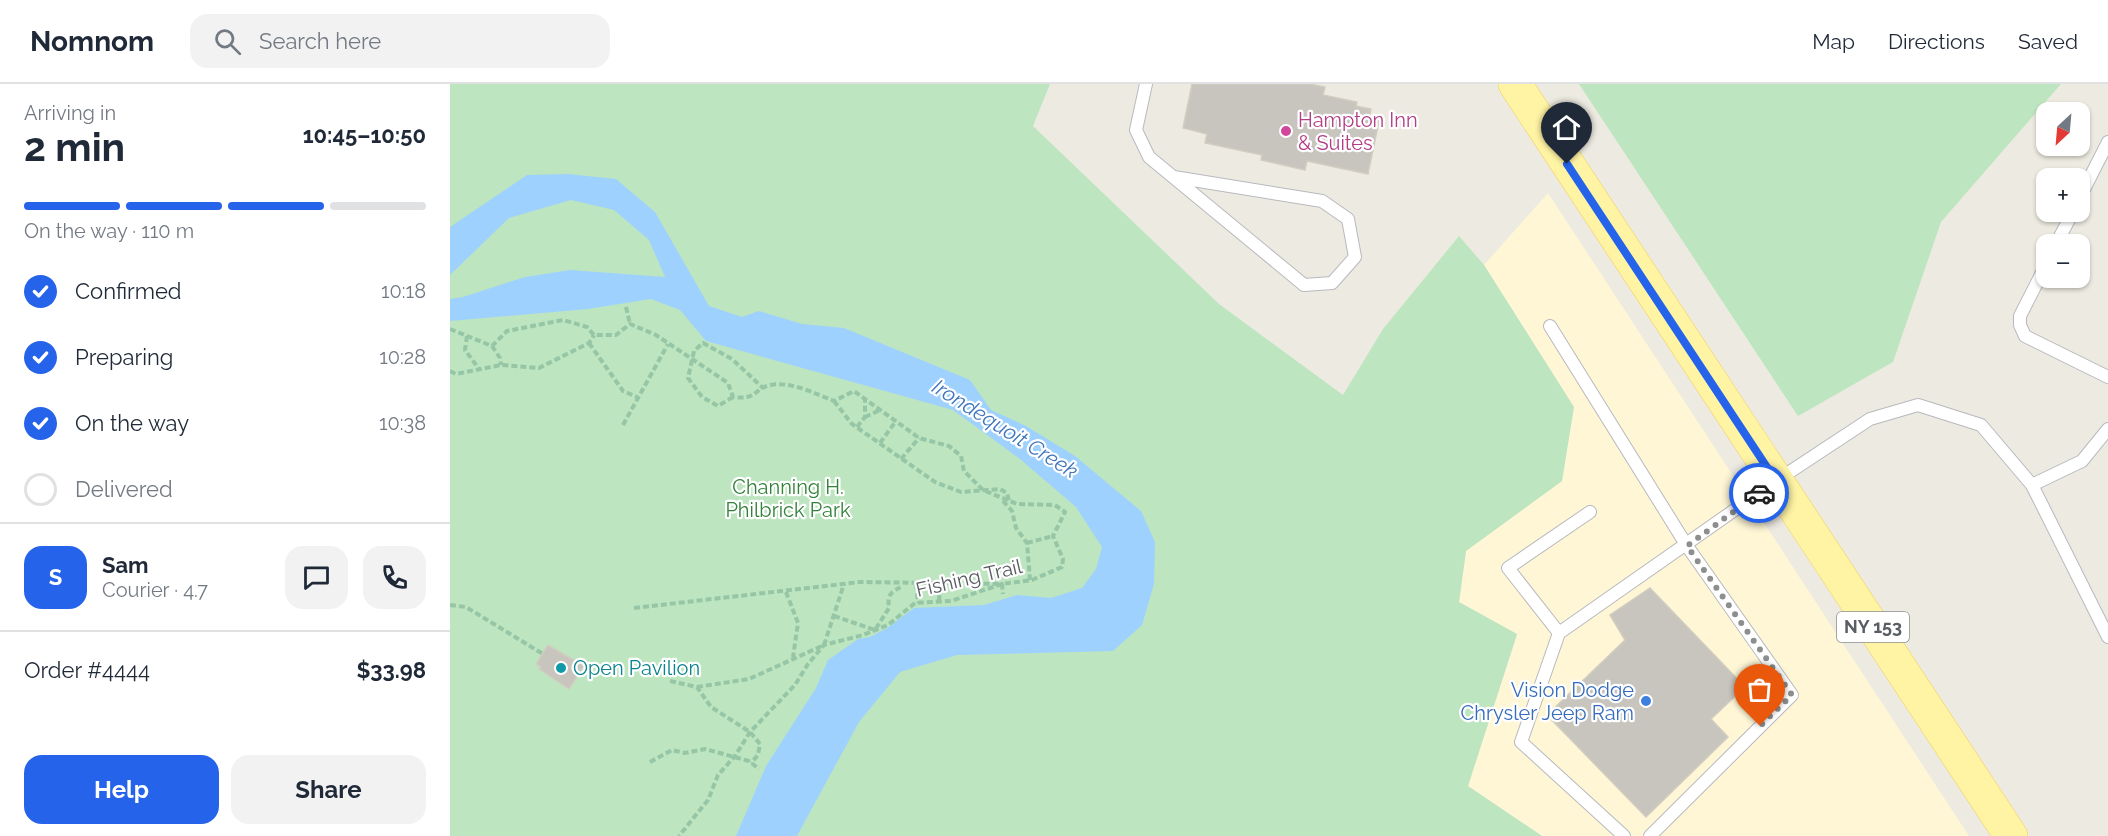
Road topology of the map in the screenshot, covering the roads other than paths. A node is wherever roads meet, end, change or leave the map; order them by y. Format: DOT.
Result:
graph roads {
  1 [pos="1146,84"];
  2 [pos="1515,84"];
  3 [pos="2108,142"];
  4 [pos="1174,177"];
  5 [pos="2090,178"];
  6 [pos="2036,285"];
  7 [pos="1550,326"];
  8 [pos="2108,377"];
  9 [pos="2108,429"];
  10 [pos="1776,481"];
  11 [pos="2032,485"];
  12 [pos="1590,512"];
  13 [pos="1687,546"];
  14 [pos="1559,633"];
  15 [pos="2107,634"];
  16 [pos="1624,836"];
  17 [pos="1650,836"];
  18 [pos="2011,836"];
  1 -- 4 [label="lane"];
  2 -- 10 [label="main road, NY 153"];
  3 -- 5 [label="lane"];
  4 -- 4 [label="lane"];
  6 -- 8 [label="lane"];
  7 -- 13 [label="lane"];
  9 -- 11 [label="lane"];
  10 -- 11 [label="lane"];
  10 -- 13 [label="lane"];
  10 -- 18 [label="main road, NY 153"];
  11 -- 15 [label="lane"];
  12 -- 14 [label="lane"];
  13 -- 14 [label="lane"];
  13 -- 17 [label="lane"];
  14 -- 16 [label="lane"];
}
